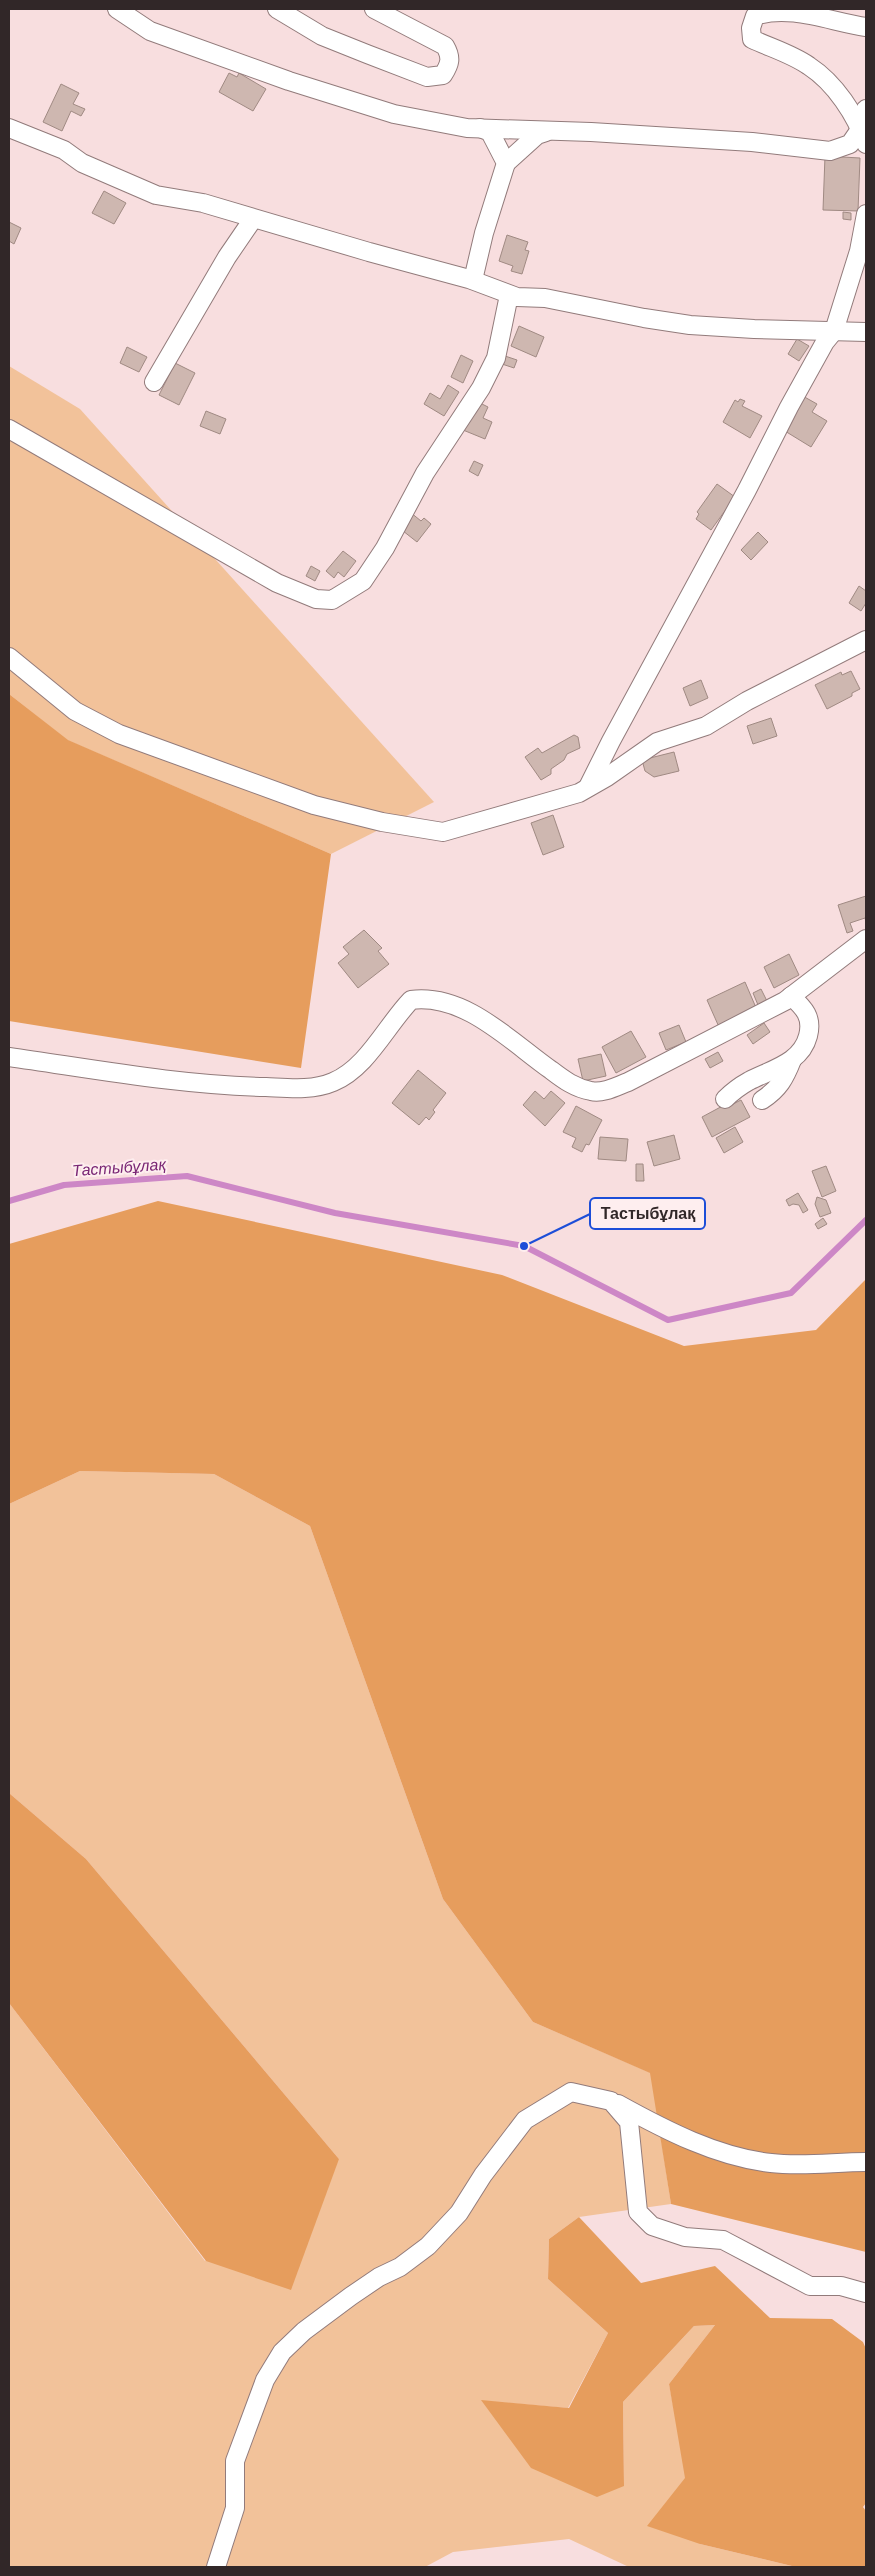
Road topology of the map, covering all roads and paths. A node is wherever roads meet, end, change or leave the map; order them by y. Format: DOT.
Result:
graph roads {
  1 [pos="117,9"];
  2 [pos="277,9"];
  3 [pos="374,9"];
  4 [pos="866,27"];
  5 [pos="866,109"];
  6 [pos="9,128"];
  7 [pos="480,128"];
  8 [pos="549,131"];
  9 [pos="864,136"];
  10 [pos="506,163"];
  11 [pos="866,214"];
  12 [pos="253,218"];
  13 [pos="473,280"];
  14 [pos="509,295"];
  15 [pos="834,331"];
  16 [pos="866,332"];
  17 [pos="154,382"];
  18 [pos="9,429"];
  19 [pos="866,640"];
  20 [pos="9,657"];
  21 [pos="588,787"];
  22 [pos="866,940"];
  23 [pos="791,996"];
  24 [pos="9,1057"];
  25 [pos="792,1060"];
  26 [pos="725,1099"];
  27 [pos="762,1100"];
  28 [pos="611,2101"];
  29 [pos="866,2162"];
  30 [pos="866,2293"];
  31 [pos="216,2567"];
  1 -- 7 [label="street"];
  2 -- 3 [label="street"];
  4 -- 9 [label="street"];
  5 -- 9 [label="street"];
  6 -- 12 [label="street"];
  7 -- 8 [label="street"];
  7 -- 10 [label="street"];
  8 -- 9 [label="street"];
  8 -- 10 [label="street"];
  10 -- 13 [label="street"];
  11 -- 15 [label="street"];
  12 -- 13 [label="street"];
  12 -- 17 [label="street"];
  13 -- 14 [label="street"];
  14 -- 15 [label="street"];
  14 -- 18 [label="street"];
  15 -- 16 [label="street"];
  15 -- 21 [label="street"];
  19 -- 21 [label="street"];
  20 -- 21 [label="street"];
  22 -- 23 [label="street"];
  23 -- 24 [label="street"];
  23 -- 25 [label="street"];
  25 -- 26 [label="street"];
  25 -- 27 [label="street"];
  28 -- 29 [label="street"];
  28 -- 30 [label="street"];
  28 -- 31 [label="street"];
}
